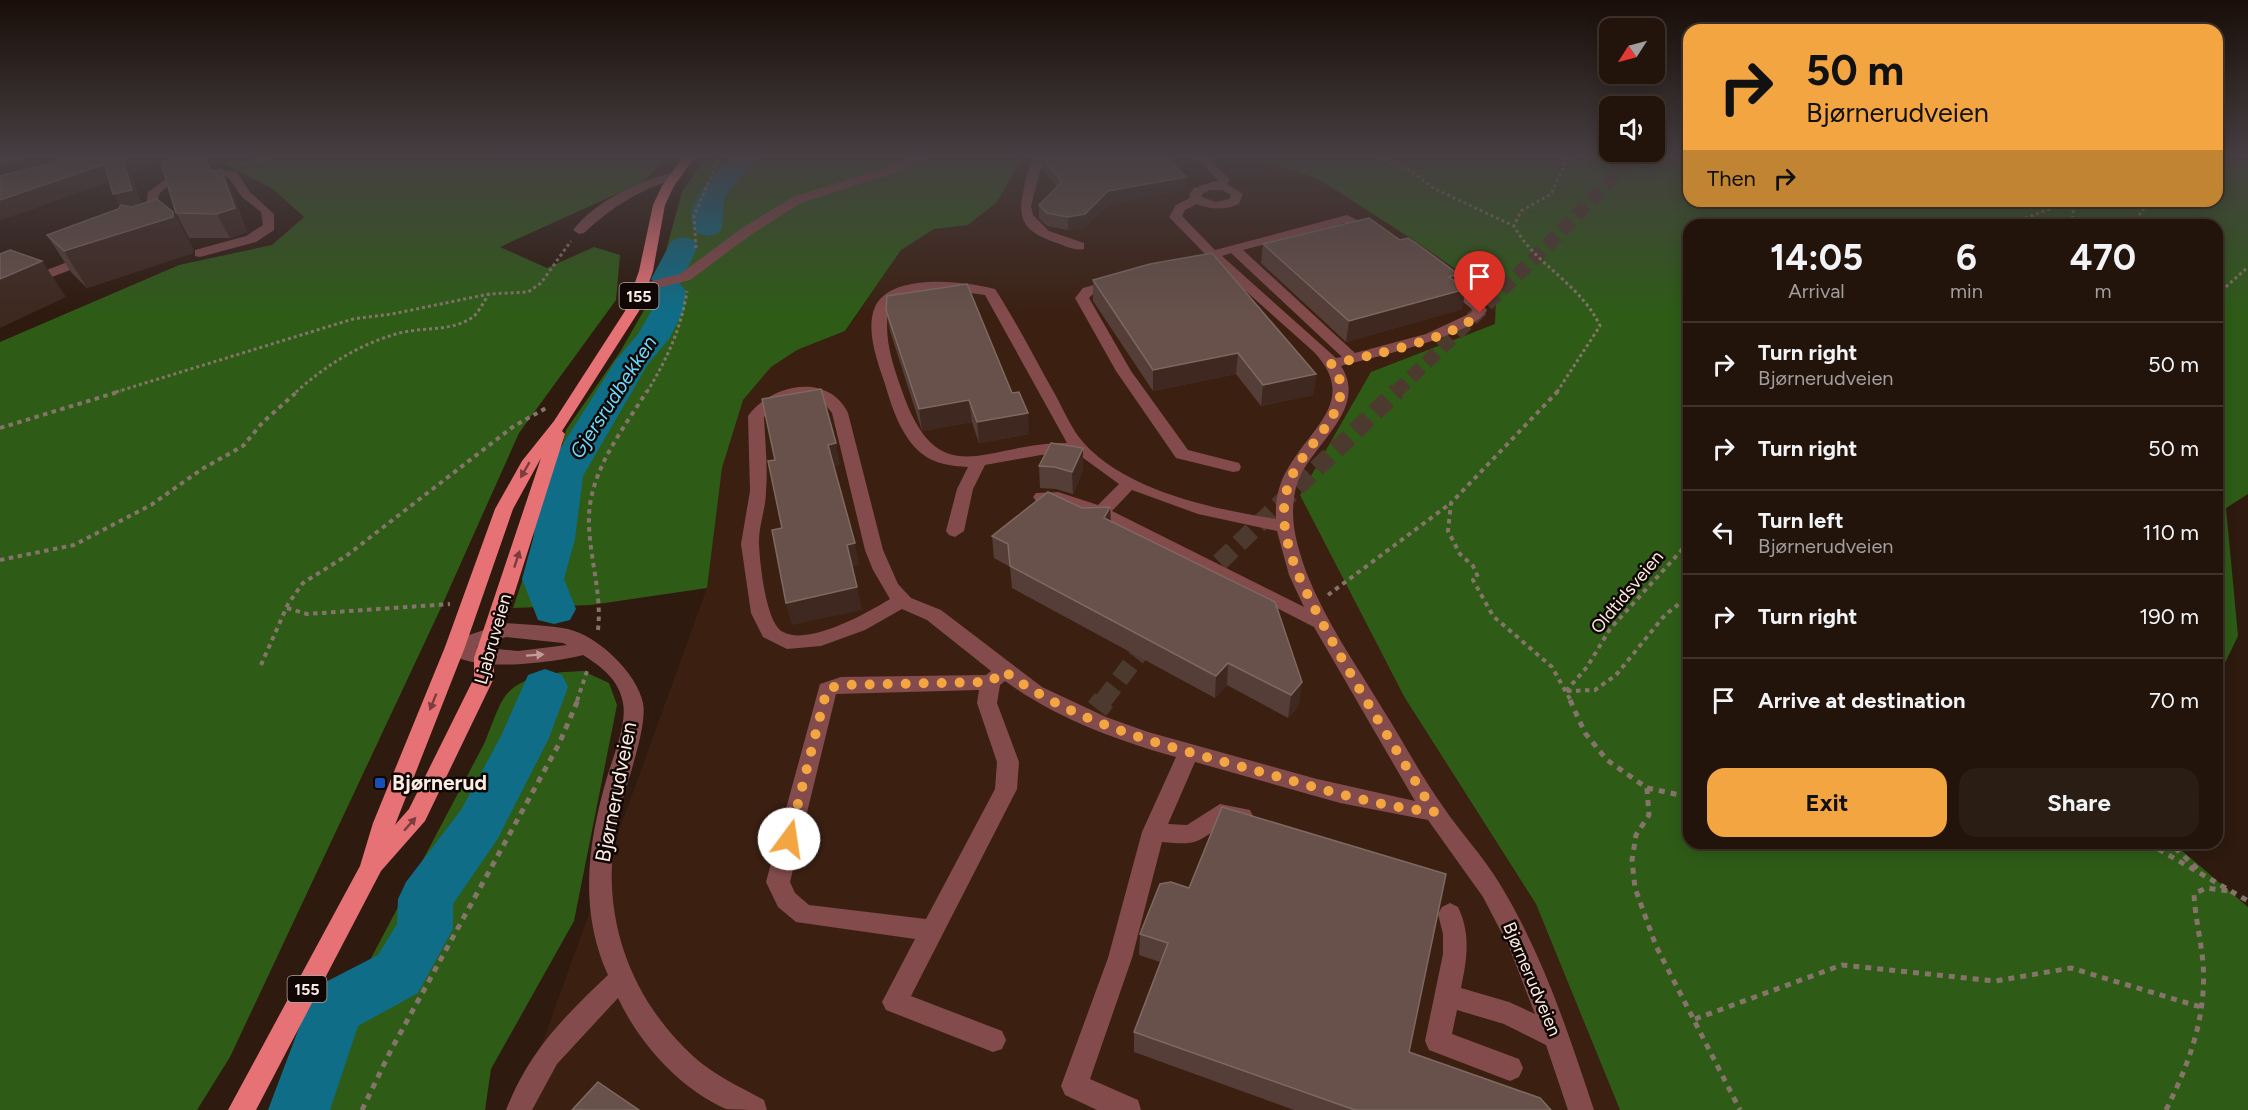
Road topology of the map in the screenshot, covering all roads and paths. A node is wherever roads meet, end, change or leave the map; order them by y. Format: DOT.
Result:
graph roads {
  1 [pos="150,210"];
  2 [pos="265,210"];
  3 [pos="603,210"];
  4 [pos="657,210"];
  5 [pos="697,210"];
  6 [pos="781,210"];
  7 [pos="1026,210"];
  8 [pos="1179,210"];
  9 [pos="1480,210"];
  10 [pos="1523,210"];
  11 [pos="2049,210"];
  12 [pos="2024,219"];
  13 [pos="1515,226"];
  14 [pos="579,230"];
  15 [pos="142,233"];
  16 [pos="1384,239"];
  17 [pos="1079,246"];
  18 [pos="107,251"];
  19 [pos="200,253"];
  20 [pos="1218,258"];
  21 [pos="2248,267"];
  22 [pos="1432,271"];
  23 [pos="691,274"];
  24 [pos="1129,280"];
  25 [pos="641,288"];
  26 [pos="2223,290"];
  27 [pos="0,293"];
  28 [pos="489,294"];
  29 [pos="1353,359"];
  30 [pos="1331,364"];
  31 [pos="573,402"];
  32 [pos="560,423"];
  33 [pos="0,428"];
  34 [pos="1080,448"];
  35 [pos="980,460"];
  36 [pos="1233,467"];
  37 [pos="1130,483"];
  38 [pos="1451,503"];
  39 [pos="1029,511"];
  40 [pos="1100,513"];
  41 [pos="1284,526"];
  42 [pos="955,531"];
  43 [pos="1683,549"];
  44 [pos="0,560"];
  45 [pos="901,601"];
  46 [pos="1683,601"];
  47 [pos="468,605"];
  48 [pos="287,608"];
  49 [pos="1318,615"];
  50 [pos="492,634"];
  51 [pos="455,647"];
  52 [pos="590,650"];
  53 [pos="484,658"];
  54 [pos="261,665"];
  55 [pos="997,676"];
  56 [pos="1566,691"];
  57 [pos="1189,752"];
  58 [pos="1647,788"];
  59 [pos="1683,796"];
  60 [pos="1434,812"];
  61 [pos="1259,821"];
  62 [pos="1153,832"];
  63 [pos="2160,849"];
  64 [pos="2175,849"];
  65 [pos="371,868"];
  66 [pos="2206,877"];
  67 [pos="2230,891"];
  68 [pos="2248,902"];
  69 [pos="1450,914"];
  70 [pos="933,931"];
  71 [pos="620,980"];
  72 [pos="1447,995"];
  73 [pos="2204,1008"];
  74 [pos="1695,1019"];
  75 [pos="1557,1037"];
  76 [pos="993,1040"];
  77 [pos="1510,1068"];
  78 [pos="241,1110"];
  79 [pos="362,1110"];
  80 [pos="519,1110"];
  81 [pos="754,1110"];
  82 [pos="1128,1110"];
  83 [pos="1581,1110"];
  84 [pos="1740,1110"];
  85 [pos="2166,1110"];
  1 -- 15 [label="street"];
  2 -- 19 [label="street"];
  3 -- 14 [label="street"];
  4 -- 25 [label="main road, Ljabruveien / 155"];
  5 -- 23 [label="path"];
  6 -- 23 [label="street"];
  7 -- 17 [label="street"];
  8 -- 20 [label="street"];
  9 -- 13 [label="path"];
  10 -- 13 [label="path"];
  11 -- 12 [label="path"];
  13 -- 38 [label="path"];
  14 -- 28 [label="path"];
  16 -- 20 [label="street"];
  18 -- 27 [label="street"];
  20 -- 29 [label="street"];
  20 -- 30 [label="street, Bjørnerudveien"];
  21 -- 26 [label="path"];
  22 -- 29 [label="street"];
  23 -- 25 [label="street"];
  23 -- 52 [label="path"];
  24 -- 36 [label="street"];
  25 -- 31 [label="main road, Ljabruveien / 155"];
  28 -- 33 [label="path"];
  28 -- 44 [label="path"];
  29 -- 30 [label="street"];
  30 -- 41 [label="street, Bjørnerudveien"];
  31 -- 32 [label="main road, Ljabruveien / 155"];
  31 -- 48 [label="path"];
  32 -- 47 [label="main road, Ljabruveien / 155, one-way"];
  50 -- 32 [label="main road, Ljabruveien / 155, one-way"];
  34 -- 35 [label="street"];
  34 -- 35 [label="street"];
  34 -- 37 [label="street"];
  35 -- 42 [label="street"];
  37 -- 40 [label="street"];
  37 -- 41 [label="street"];
  38 -- 49 [label="path"];
  38 -- 56 [label="path"];
  39 -- 40 [label="street"];
  40 -- 49 [label="street"];
  41 -- 49 [label="street, Bjørnerudveien"];
  43 -- 56 [label="path, Oldtidsveien"];
  45 -- 45 [label="street"];
  45 -- 55 [label="street"];
  46 -- 56 [label="path"];
  47 -- 48 [label="path"];
  47 -- 51 [label="main road, Ljabruveien / 155"];
  48 -- 54 [label="path"];
  49 -- 60 [label="street, Bjørnerudveien"];
  50 -- 51 [label="street, Bjørnerudveien"];
  50 -- 52 [label="street, Bjørnerudveien"];
  50 -- 53 [label="main road, Ljabruveien / 155"];
  51 -- 53 [label="street"];
  51 -- 65 [label="main road, Ljabruveien / 155, one-way"];
  53 -- 52 [label="street, one-way"];
  52 -- 71 [label="street, Bjørnerudveien"];
  52 -- 79 [label="path"];
  65 -- 53 [label="main road, Ljabruveien / 155, one-way"];
  55 -- 57 [label="street"];
  55 -- 70 [label="street"];
  55 -- 70 [label="street"];
  56 -- 58 [label="path"];
  57 -- 60 [label="street"];
  57 -- 62 [label="street"];
  58 -- 59 [label="path"];
  58 -- 74 [label="path"];
  60 -- 75 [label="street, Bjørnerudveien"];
  61 -- 62 [label="street"];
  62 -- 82 [label="street"];
  63 -- 66 [label="path"];
  64 -- 66 [label="path"];
  65 -- 78 [label="main road, Ljabruveien / 155"];
  66 -- 67 [label="path"];
  67 -- 68 [label="path"];
  67 -- 73 [label="path"];
  69 -- 72 [label="street"];
  70 -- 76 [label="street"];
  71 -- 80 [label="street"];
  71 -- 81 [label="street, Bjørnerudveien"];
  72 -- 75 [label="street"];
  72 -- 77 [label="street"];
  73 -- 74 [label="path"];
  73 -- 85 [label="path"];
  74 -- 84 [label="path"];
  75 -- 83 [label="street, Bjørnerudveien"];
}
